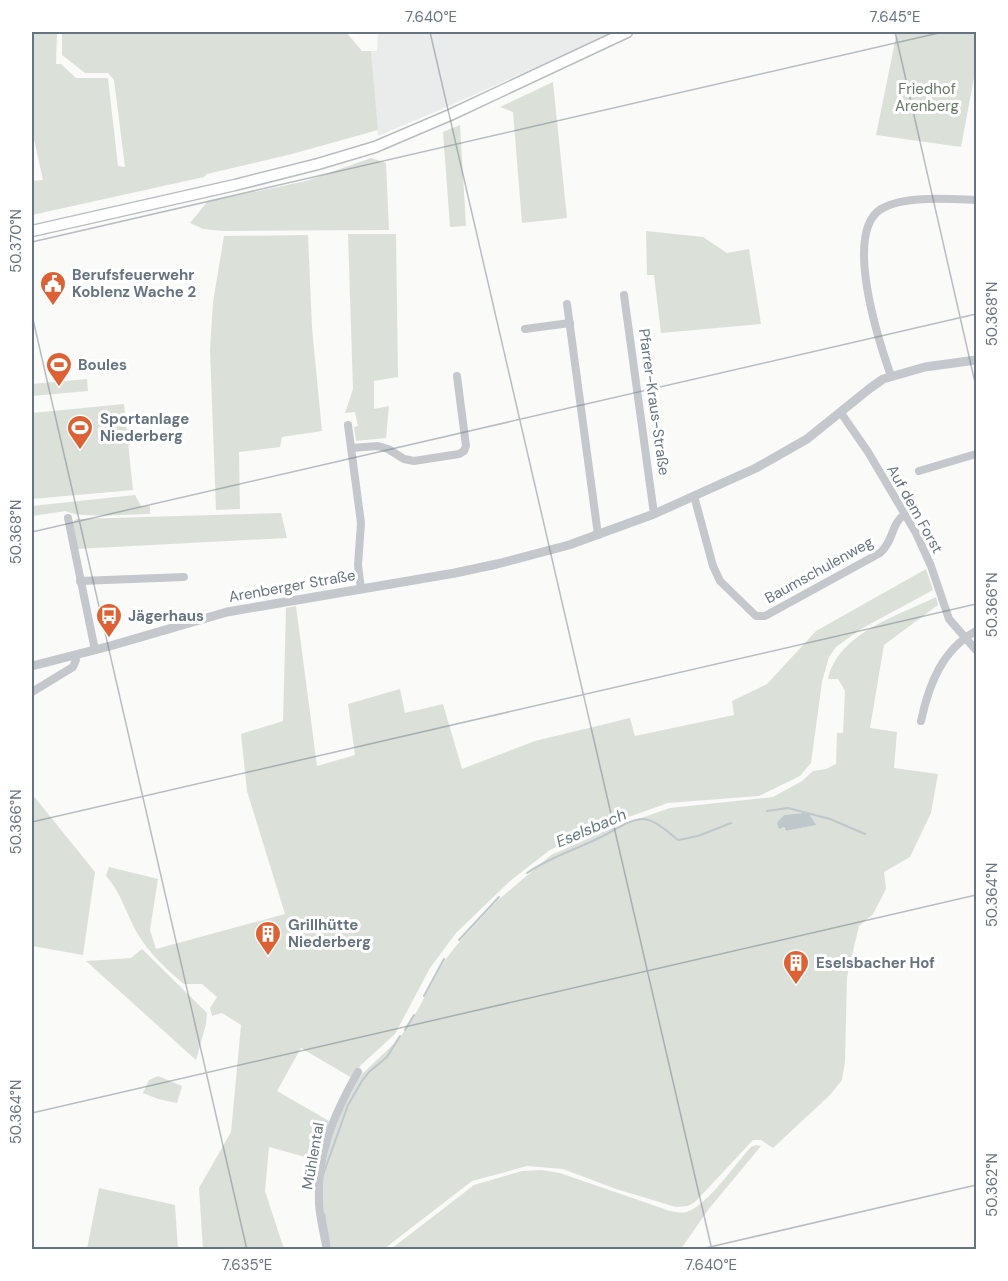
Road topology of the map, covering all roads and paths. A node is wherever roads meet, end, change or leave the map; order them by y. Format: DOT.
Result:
graph roads {
  1 [pos="627,32"];
  2 [pos="976,200"];
  3 [pos="32,231"];
  4 [pos="624,295"];
  5 [pos="567,304"];
  6 [pos="570,323"];
  7 [pos="525,329"];
  8 [pos="976,360"];
  9 [pos="458,376"];
  10 [pos="891,376"];
  11 [pos="841,413"];
  12 [pos="348,425"];
  13 [pos="351,448"];
  14 [pos="976,454"];
  15 [pos="919,471"];
  16 [pos="694,496"];
  17 [pos="654,514"];
  18 [pos="905,514"];
  19 [pos="68,518"];
  20 [pos="598,535"];
  21 [pos="184,577"];
  22 [pos="80,581"];
  23 [pos="361,589"];
  24 [pos="976,631"];
  25 [pos="964,638"];
  26 [pos="95,650"];
  27 [pos="976,650"];
  28 [pos="74,655"];
  29 [pos="32,666"];
  30 [pos="32,692"];
  31 [pos="921,721"];
  32 [pos="358,1073"];
  33 [pos="327,1250"];
  1 -- 3 [label="main road"];
  2 -- 10 [label="street"];
  4 -- 17 [label="street, Pfarrer-Kraus-Straße"];
  5 -- 6 [label="street"];
  6 -- 7 [label="street"];
  6 -- 20 [label="street"];
  8 -- 10 [label="street"];
  9 -- 13 [label="street"];
  10 -- 11 [label="street"];
  11 -- 16 [label="street"];
  11 -- 18 [label="street, Auf dem Forst"];
  12 -- 13 [label="street"];
  13 -- 23 [label="street"];
  14 -- 15 [label="street"];
  16 -- 17 [label="street"];
  16 -- 18 [label="street, Baumschulenweg"];
  17 -- 20 [label="street"];
  18 -- 25 [label="street, Auf dem Forst"];
  19 -- 22 [label="street"];
  20 -- 23 [label="street, Arenberger Straße"];
  21 -- 22 [label="street"];
  22 -- 26 [label="street"];
  23 -- 26 [label="street, Arenberger Straße"];
  24 -- 25 [label="street"];
  25 -- 27 [label="street, Auf dem Forst"];
  25 -- 31 [label="street"];
  26 -- 28 [label="street, Arenberger Straße"];
  28 -- 29 [label="street, Arenberger Straße"];
  28 -- 30 [label="street"];
  32 -- 33 [label="street, Mühlental"];
}
